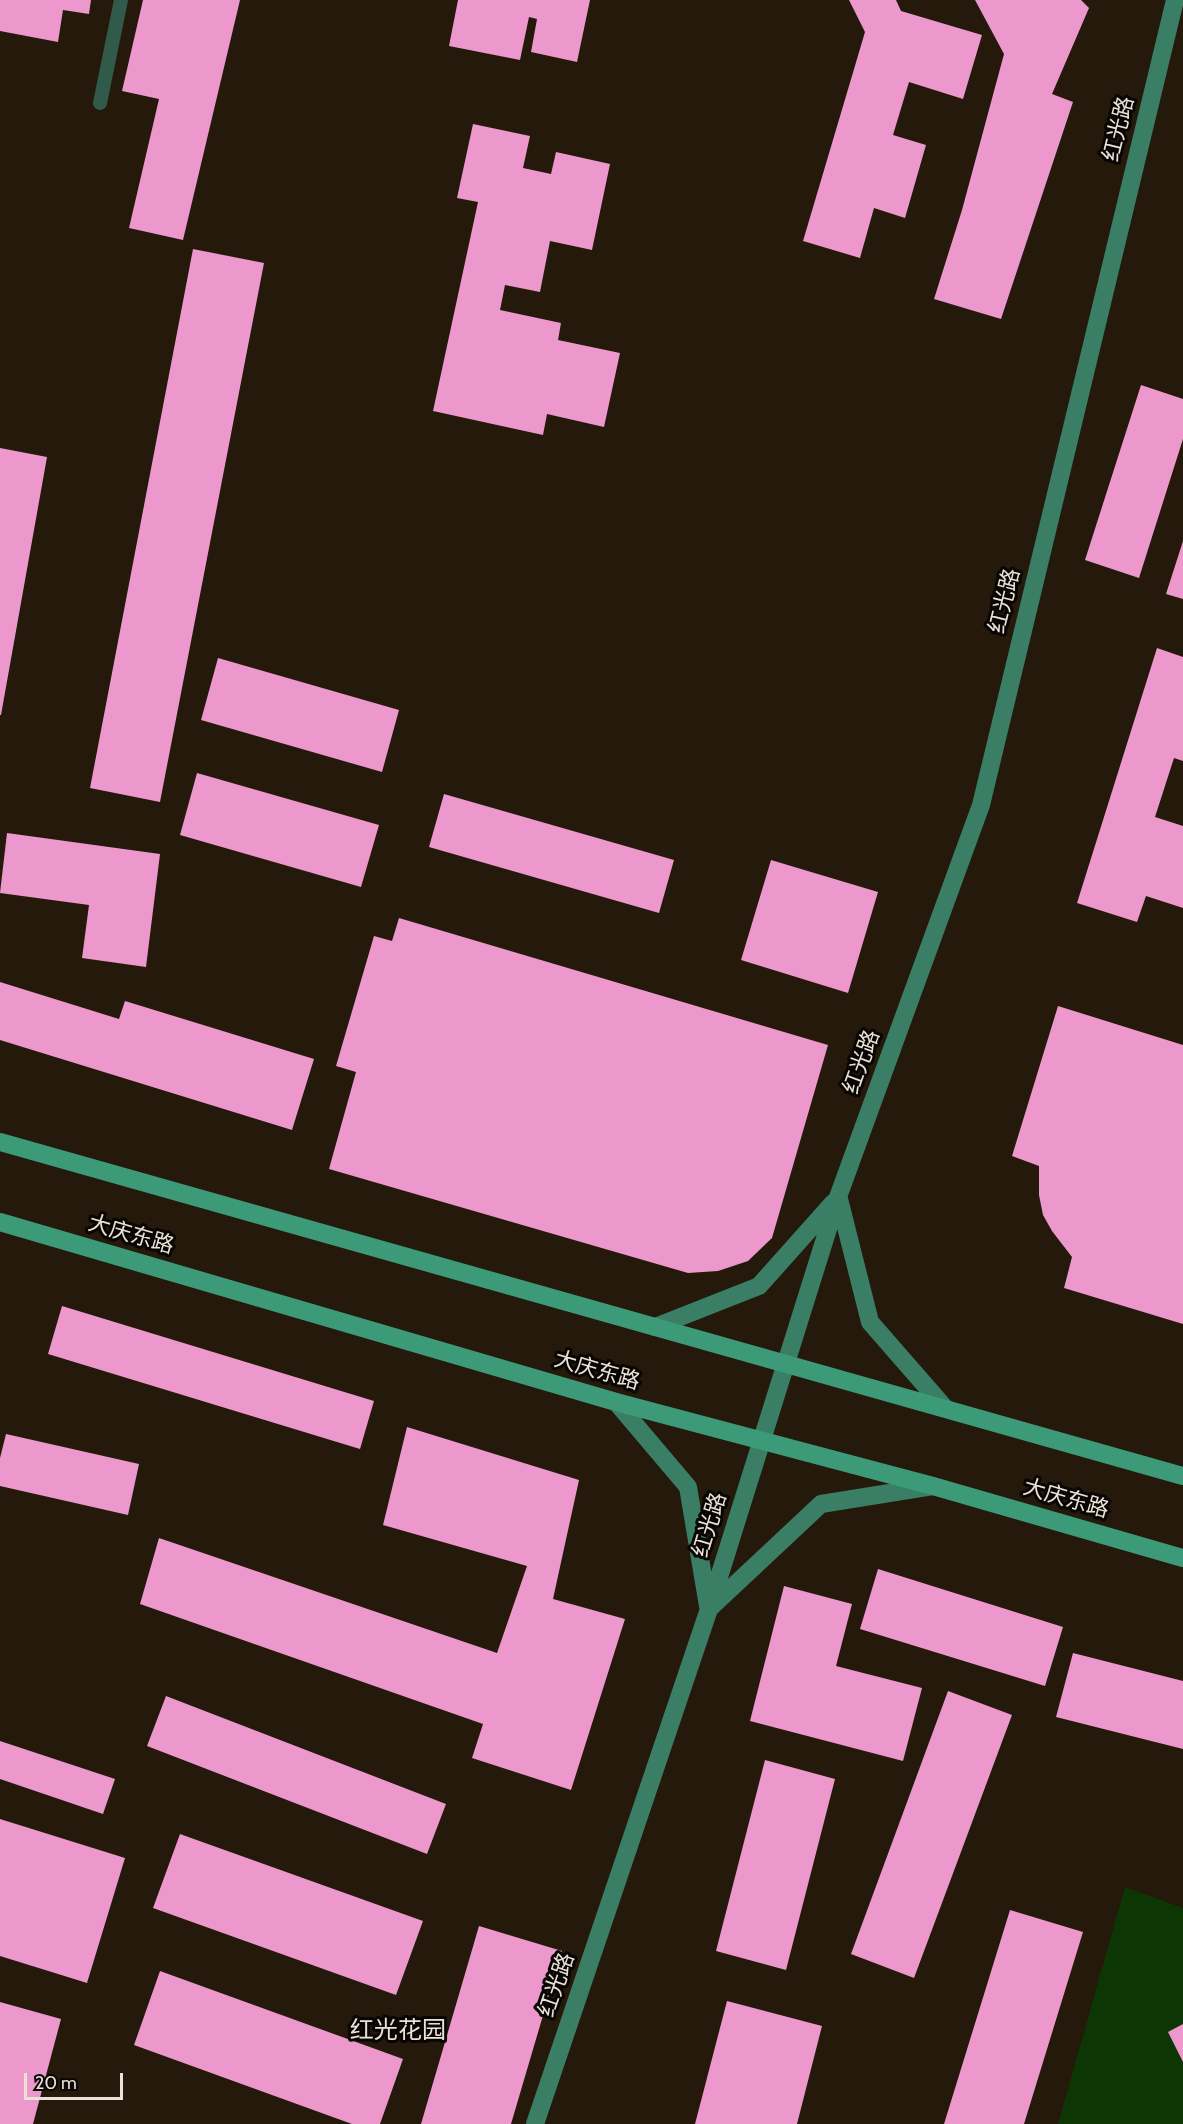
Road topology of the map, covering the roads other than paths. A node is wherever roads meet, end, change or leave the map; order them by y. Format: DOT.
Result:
graph roads {
  1 [pos="121,0"];
  2 [pos="1175,0"];
  3 [pos="100,103"];
  4 [pos="0,1143"];
  5 [pos="838,1197"];
  6 [pos="0,1221"];
  7 [pos="655,1328"];
  8 [pos="786,1364"];
  9 [pos="616,1402"];
  10 [pos="945,1408"];
  11 [pos="762,1440"];
  12 [pos="1183,1476"];
  13 [pos="933,1486"];
  14 [pos="1183,1558"];
  15 [pos="709,1609"];
  16 [pos="535,2124"];
  1 -- 3 [label="lane"];
  2 -- 5 [label="street, 红光路"];
  4 -- 7 [label="main road"];
  5 -- 7 [label="street"];
  5 -- 8 [label="street, 红光路"];
  5 -- 10 [label="street"];
  6 -- 9 [label="main road, 大庆东路"];
  7 -- 8 [label="main road"];
  8 -- 10 [label="main road"];
  8 -- 11 [label="street, 红光路"];
  9 -- 11 [label="main road, 大庆东路"];
  9 -- 15 [label="street"];
  10 -- 12 [label="main road"];
  11 -- 13 [label="main road, 大庆东路"];
  11 -- 15 [label="street, 红光路"];
  13 -- 14 [label="main road, 大庆东路"];
  13 -- 15 [label="street"];
  15 -- 16 [label="street, 红光路"];
}
